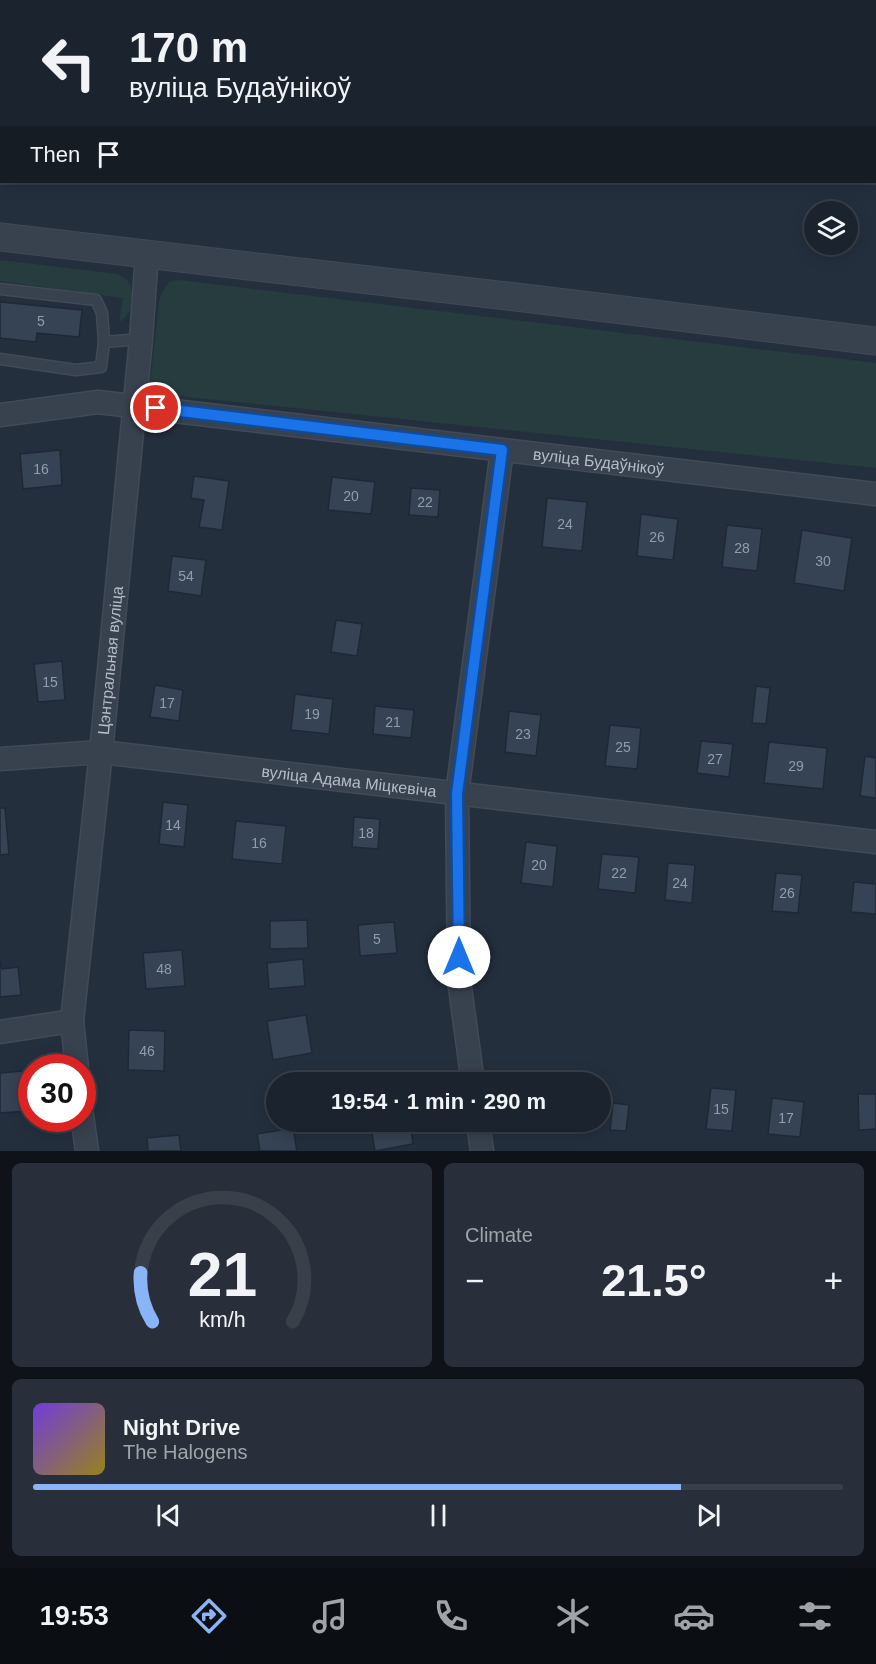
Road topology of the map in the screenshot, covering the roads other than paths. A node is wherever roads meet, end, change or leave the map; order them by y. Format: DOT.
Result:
graph roads {
  1 [pos="0,237"];
  2 [pos="147,253"];
  3 [pos="0,289"];
  4 [pos="141,339"];
  5 [pos="876,341"];
  6 [pos="104,342"];
  7 [pos="0,359"];
  8 [pos="133,405"];
  9 [pos="0,415"];
  10 [pos="502,450"];
  11 [pos="876,494"];
  12 [pos="101,753"];
  13 [pos="0,759"];
  14 [pos="457,794"];
  15 [pos="876,842"];
  16 [pos="72,1021"];
  17 [pos="0,1032"];
  18 [pos="76,1054"];
  19 [pos="472,1072"];
  20 [pos="84,1132"];
  21 [pos="479,1132"];
  22 [pos="87,1151"];
  23 [pos="482,1151"];
  1 -- 2 [label="street"];
  2 -- 4 [label="street, Цэнтральная вуліца"];
  2 -- 5 [label="street"];
  3 -- 6 [label="lane"];
  4 -- 6 [label="lane"];
  4 -- 8 [label="street, Цэнтральная вуліца"];
  6 -- 7 [label="lane"];
  8 -- 9 [label="street, вуліца Будаўнікоў"];
  8 -- 10 [label="street, вуліца Будаўнікоў"];
  8 -- 12 [label="street, Цэнтральная вуліца"];
  10 -- 11 [label="street, вуліца Будаўнікоў"];
  10 -- 14 [label="street"];
  12 -- 13 [label="street, вуліца Адама Міцкевіча"];
  12 -- 14 [label="street, вуліца Адама Міцкевіча"];
  12 -- 16 [label="street, Цэнтральная вуліца"];
  14 -- 15 [label="street, вуліца Адама Міцкевіча"];
  14 -- 19 [label="street"];
  16 -- 17 [label="street"];
  16 -- 18 [label="street, Цэнтральная вуліца"];
  20 -- 22 [label="street"];
  21 -- 23 [label="street"];
}
